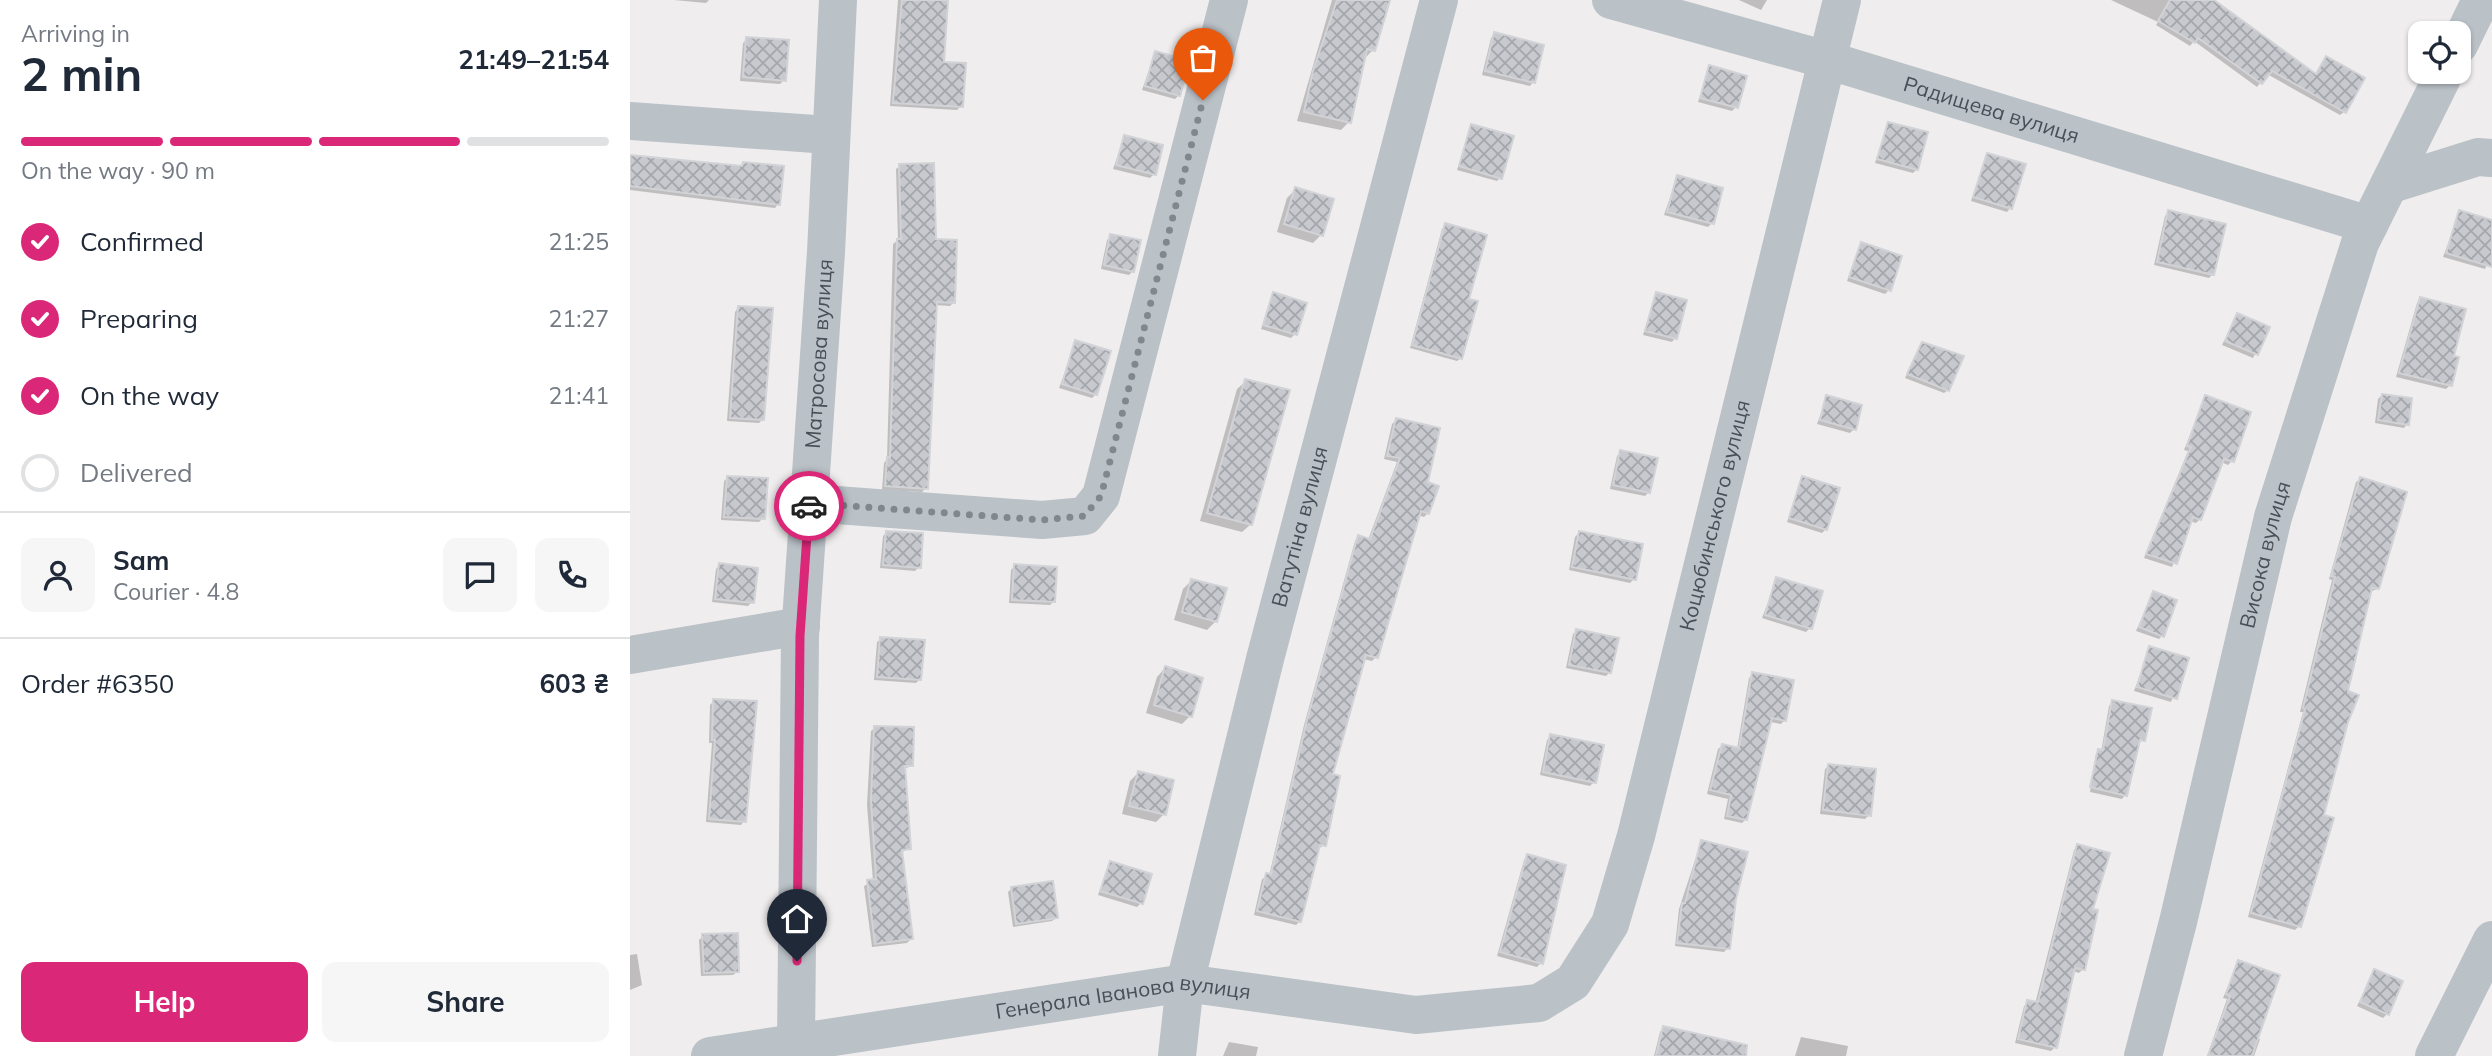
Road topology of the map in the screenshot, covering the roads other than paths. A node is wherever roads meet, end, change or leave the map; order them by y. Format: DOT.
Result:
graph roads {
  1 [pos="838,0"];
  2 [pos="1229,0"];
  3 [pos="1439,0"];
  4 [pos="1611,0"];
  5 [pos="1842,0"];
  6 [pos="2481,0"];
  7 [pos="2471,21"];
  8 [pos="1827,60"];
  9 [pos="2439,84"];
  10 [pos="630,121"];
  11 [pos="829,135"];
  12 [pos="2492,158"];
  13 [pos="2389,185"];
  14 [pos="2369,225"];
  15 [pos="809,503"];
  16 [pos="801,626"];
  17 [pos="630,655"];
  18 [pos="2492,940"];
  19 [pos="1185,983"];
  20 [pos="1539,1003"];
  21 [pos="796,1043"];
  22 [pos="710,1056"];
  23 [pos="1177,1056"];
  24 [pos="2143,1056"];
  25 [pos="2434,1056"];
  1 -- 11 [label="street, Матросова вулиця"];
  2 -- 15 [label="street"];
  3 -- 19 [label="street, Ватутіна вулиця"];
  4 -- 8 [label="street, Радищева вулиця"];
  5 -- 8 [label="street, Коцюбинського вулиця"];
  6 -- 7 [label="street"];
  8 -- 14 [label="street, Радищева вулиця"];
  8 -- 20 [label="street, Коцюбинського вулиця"];
  9 -- 13 [label="street, Висока вулиця"];
  10 -- 11 [label="street"];
  11 -- 15 [label="street, Матросова вулиця"];
  12 -- 13 [label="street"];
  13 -- 14 [label="street, Висока вулиця"];
  14 -- 24 [label="street, Висока вулиця"];
  15 -- 16 [label="street, Матросова вулиця"];
  16 -- 17 [label="street"];
  16 -- 21 [label="street, Матросова вулиця"];
  18 -- 25 [label="street"];
  19 -- 20 [label="street, Генерала Іванова вулиця"];
  19 -- 21 [label="street, Генерала Іванова вулиця"];
  19 -- 23 [label="street, Ватутіна вулиця"];
  21 -- 22 [label="street, Генерала Іванова вулиця"];
}
